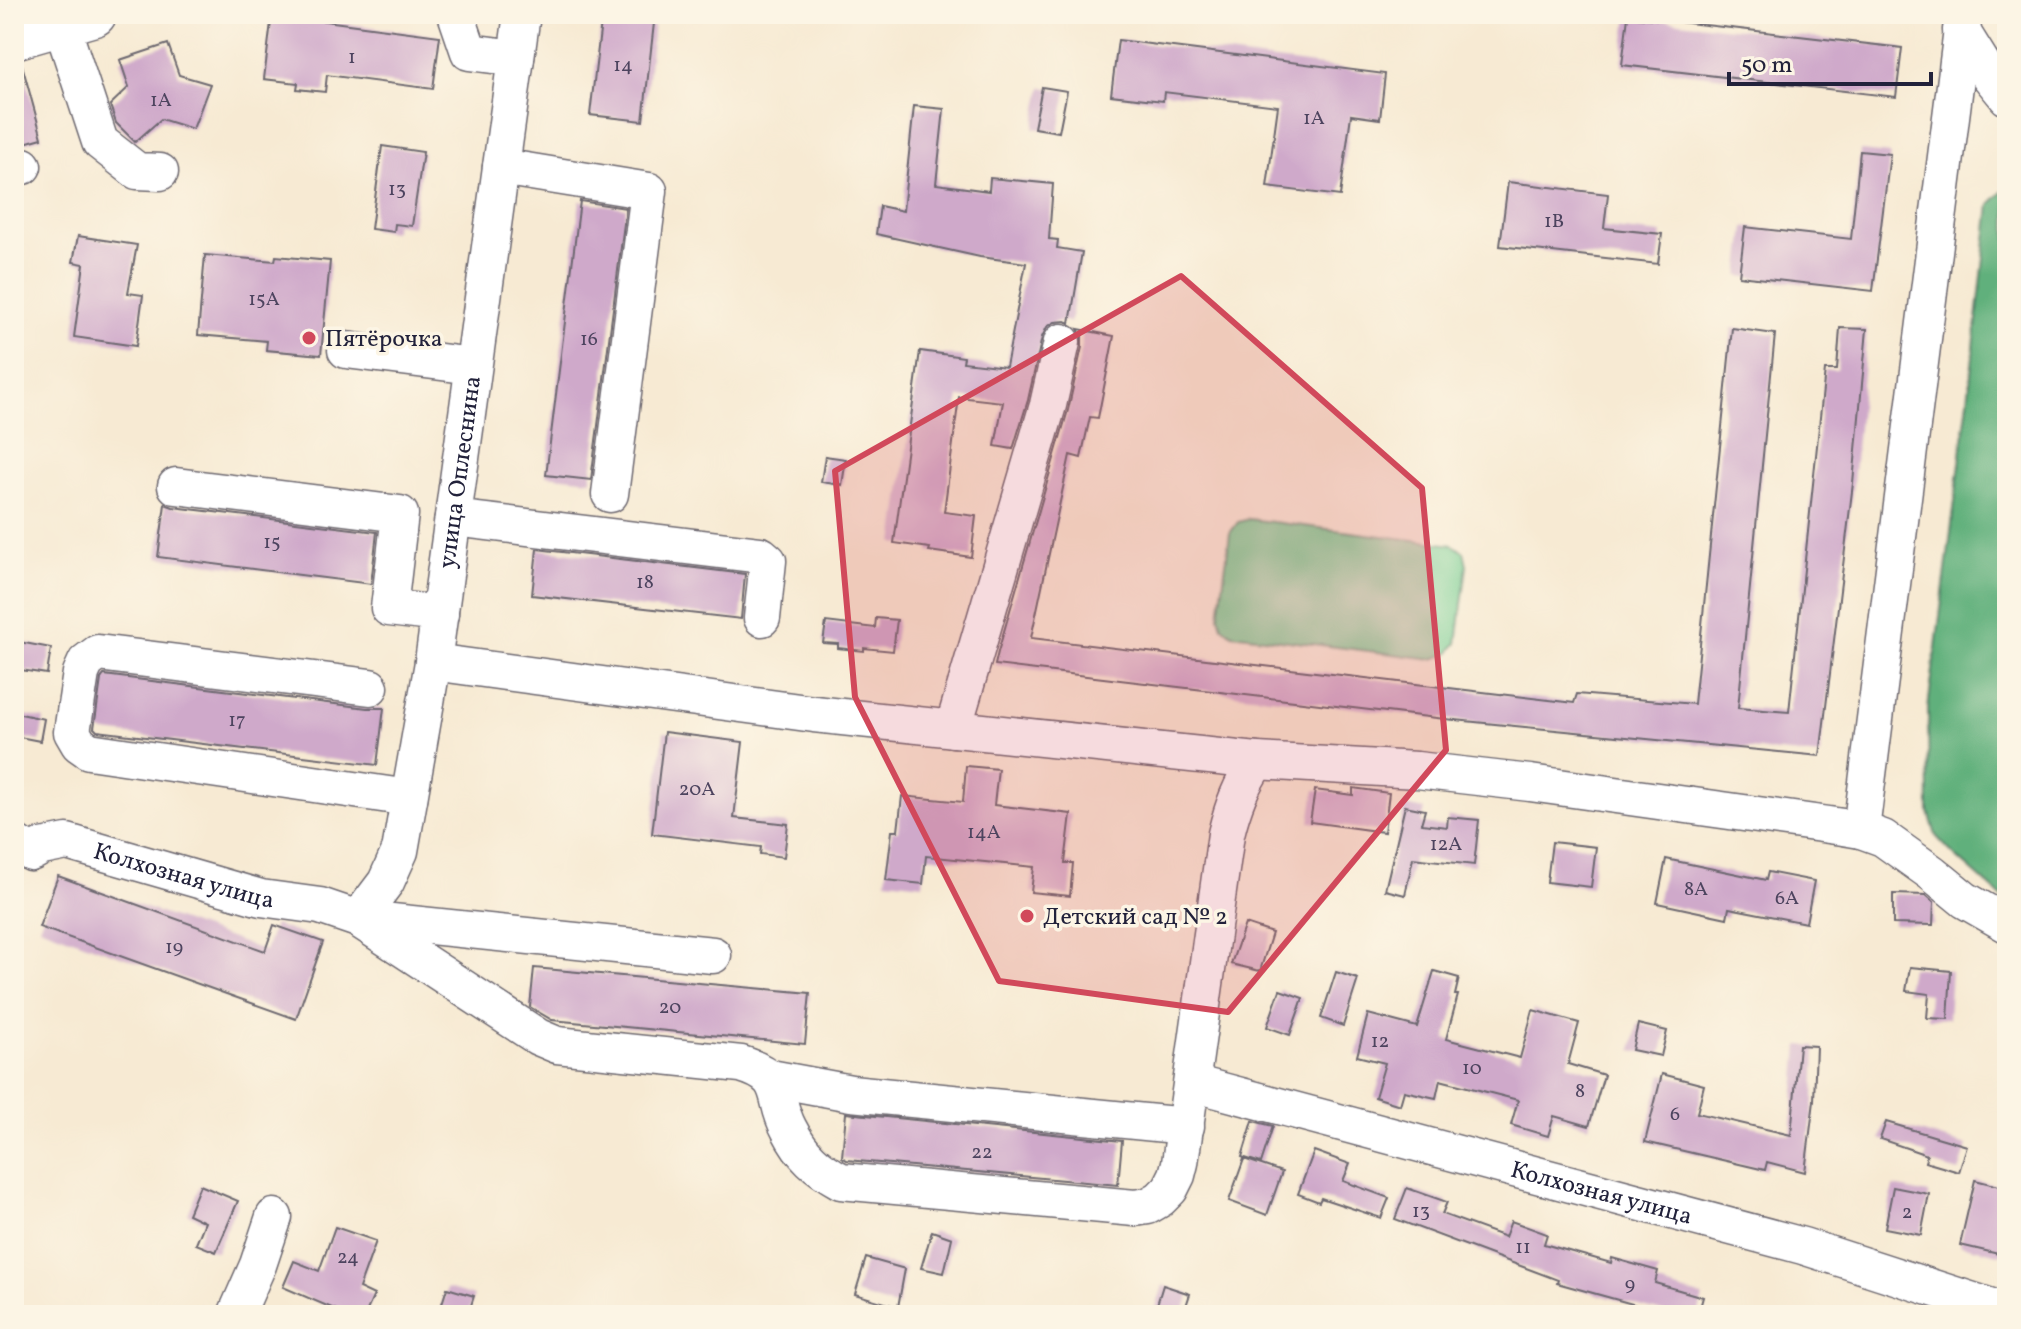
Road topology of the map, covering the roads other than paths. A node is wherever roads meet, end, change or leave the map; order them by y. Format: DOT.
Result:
graph roads {
  1 [pos="456,14"];
  2 [pos="522,14"];
  3 [pos="78,19"];
  4 [pos="1962,22"];
  5 [pos="14,37"];
  6 [pos="516,58"];
  7 [pos="2007,97"];
  8 [pos="501,167"];
  9 [pos="160,172"];
  10 [pos="1062,342"];
  11 [pos="346,350"];
  12 [pos="473,366"];
  13 [pos="176,486"];
  14 [pos="610,494"];
  15 [pos="453,518"];
  16 [pos="440,614"];
  17 [pos="762,618"];
  18 [pos="433,662"];
  19 [pos="370,687"];
  20 [pos="953,729"];
  21 [pos="1257,761"];
  22 [pos="409,798"];
  23 [pos="1861,830"];
  24 [pos="14,842"];
  25 [pos="358,919"];
  26 [pos="2007,924"];
  27 [pos="713,955"];
  28 [pos="770,1078"];
  29 [pos="1192,1083"];
  30 [pos="1186,1126"];
  31 [pos="274,1217"];
  32 [pos="2007,1312"];
  33 [pos="236,1315"];
  1 -- 6 [label="street"];
  2 -- 6 [label="street, улица Оплеснина"];
  3 -- 5 [label="main road"];
  3 -- 9 [label="street"];
  4 -- 7 [label="street"];
  4 -- 23 [label="street"];
  6 -- 8 [label="street, улица Оплеснина"];
  8 -- 12 [label="street, улица Оплеснина"];
  8 -- 14 [label="street"];
  10 -- 20 [label="street"];
  11 -- 12 [label="street"];
  12 -- 15 [label="street, улица Оплеснина"];
  13 -- 16 [label="street"];
  15 -- 16 [label="street, улица Оплеснина"];
  15 -- 17 [label="street"];
  16 -- 18 [label="street, улица Оплеснина"];
  18 -- 20 [label="street"];
  18 -- 22 [label="street, улица Оплеснина"];
  19 -- 22 [label="street"];
  20 -- 21 [label="street"];
  21 -- 23 [label="street"];
  21 -- 29 [label="street"];
  22 -- 25 [label="street, улица Оплеснина"];
  23 -- 26 [label="street"];
  24 -- 25 [label="street, Колхозная улица"];
  25 -- 27 [label="street"];
  25 -- 28 [label="street"];
  28 -- 30 [label="street"];
  28 -- 30 [label="street"];
  29 -- 30 [label="street"];
  29 -- 32 [label="street, Колхозная улица"];
  31 -- 33 [label="street"];
}
